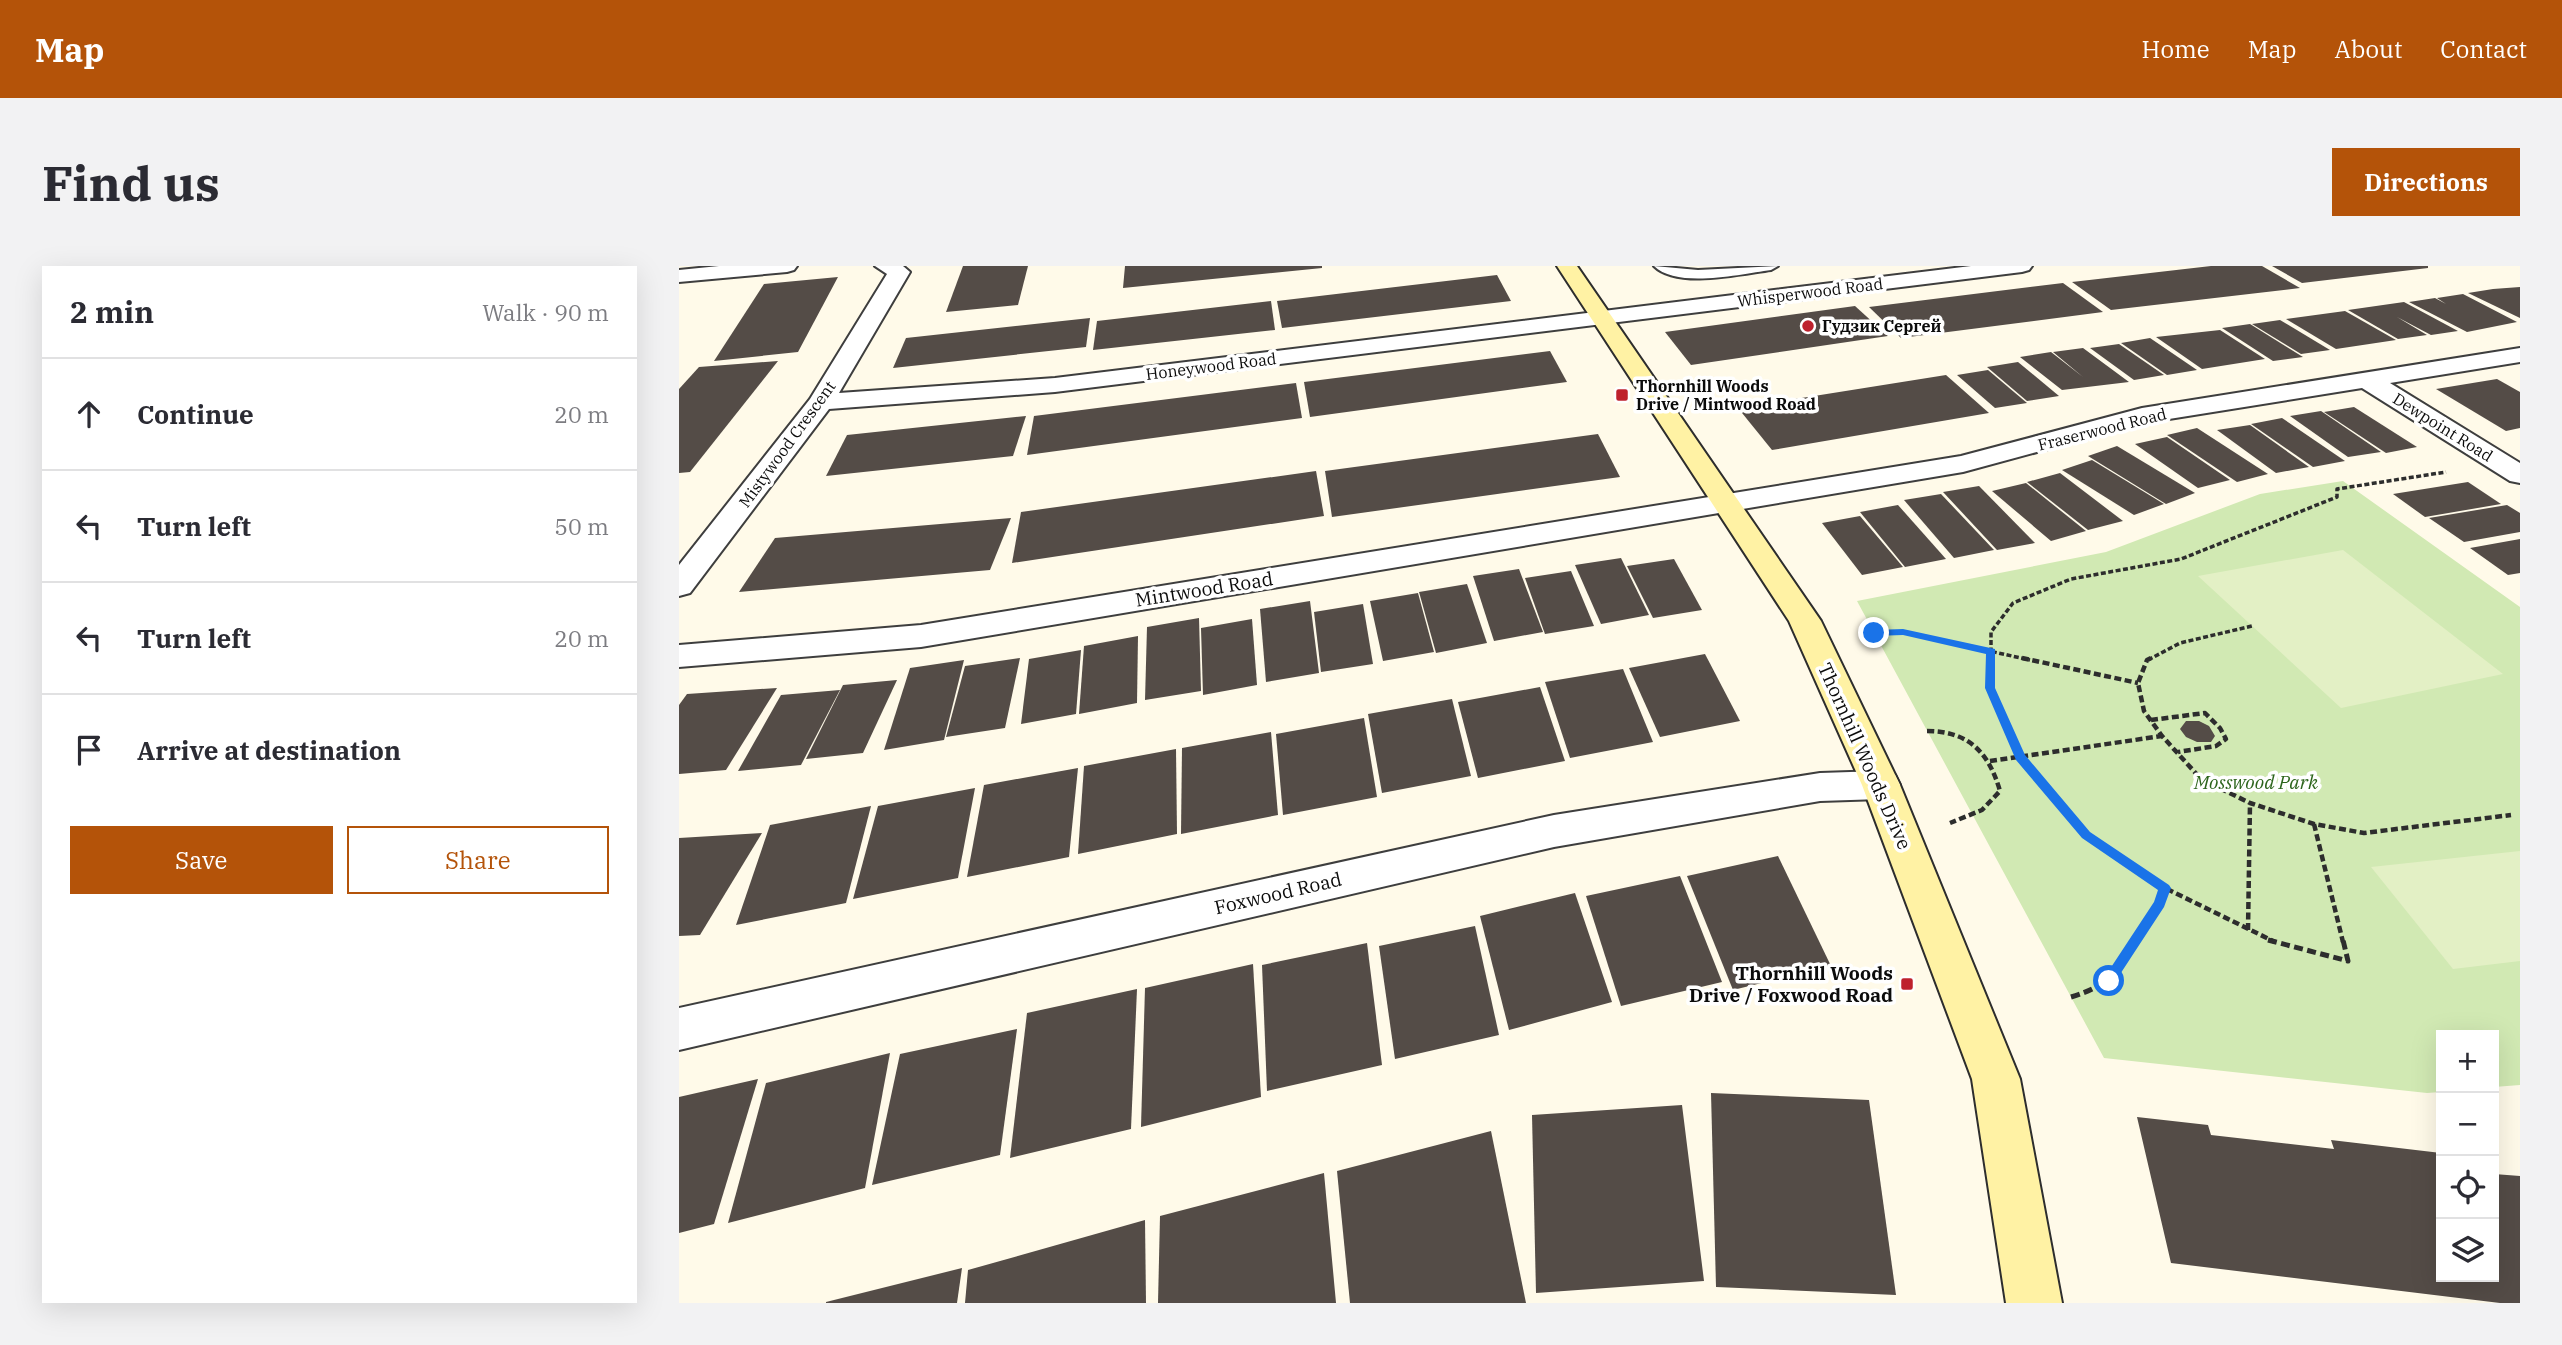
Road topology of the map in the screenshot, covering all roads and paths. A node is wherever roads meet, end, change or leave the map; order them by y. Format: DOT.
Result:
graph roads {
  1 [pos="787,266"];
  2 [pos="885,266"];
  3 [pos="1567,266"];
  4 [pos="1661,266"];
  5 [pos="1771,266"];
  6 [pos="2022,266"];
  7 [pos="679,276"];
  8 [pos="1599,318"];
  9 [pos="2520,355"];
  10 [pos="2367,380"];
  11 [pos="821,402"];
  12 [pos="2451,471"];
  13 [pos="2520,475"];
  14 [pos="1726,503"];
  15 [pos="679,586"];
  16 [pos="2252,626"];
  17 [pos="1874,633"];
  18 [pos="1991,651"];
  19 [pos="679,656"];
  20 [pos="2138,683"];
  21 [pos="2151,720"];
  22 [pos="1927,731"];
  23 [pos="2162,736"];
  24 [pos="2177,753"];
  25 [pos="2020,757"];
  26 [pos="1990,761"];
  27 [pos="1881,785"];
  28 [pos="2250,803"];
  29 [pos="2511,815"];
  30 [pos="1950,823"];
  31 [pos="2314,824"];
  32 [pos="2165,888"];
  33 [pos="2248,930"];
  34 [pos="2071,996"];
  35 [pos="679,1029"];
  36 [pos="2034,1303"];
  1 -- 7 [label="street"];
  2 -- 11 [label="street, Mistywood Crescent"];
  3 -- 8 [label="street, Thornhill Woods Drive"];
  4 -- 5 [label="lane"];
  6 -- 8 [label="street, Whisperwood Road"];
  8 -- 11 [label="street, Honeywood Road"];
  8 -- 14 [label="street, Thornhill Woods Drive"];
  9 -- 10 [label="street, Fraserwood Road"];
  10 -- 13 [label="street, Dewpoint Road"];
  10 -- 14 [label="street, Fraserwood Road"];
  11 -- 15 [label="street, Mistywood Crescent"];
  12 -- 18 [label="path"];
  14 -- 19 [label="street, Mintwood Road"];
  14 -- 27 [label="street, Thornhill Woods Drive"];
  16 -- 20 [label="path"];
  17 -- 18 [label="path"];
  18 -- 20 [label="path"];
  18 -- 25 [label="path"];
  20 -- 21 [label="path"];
  21 -- 23 [label="path"];
  21 -- 24 [label="path"];
  22 -- 26 [label="path"];
  23 -- 24 [label="path"];
  23 -- 25 [label="path"];
  24 -- 28 [label="path"];
  25 -- 26 [label="path"];
  25 -- 32 [label="path"];
  26 -- 30 [label="path"];
  27 -- 35 [label="street, Foxwood Road"];
  27 -- 36 [label="street, Thornhill Woods Drive"];
  28 -- 31 [label="path"];
  28 -- 33 [label="path"];
  29 -- 31 [label="path"];
  31 -- 33 [label="path"];
  32 -- 33 [label="path"];
  32 -- 34 [label="path"];
}
